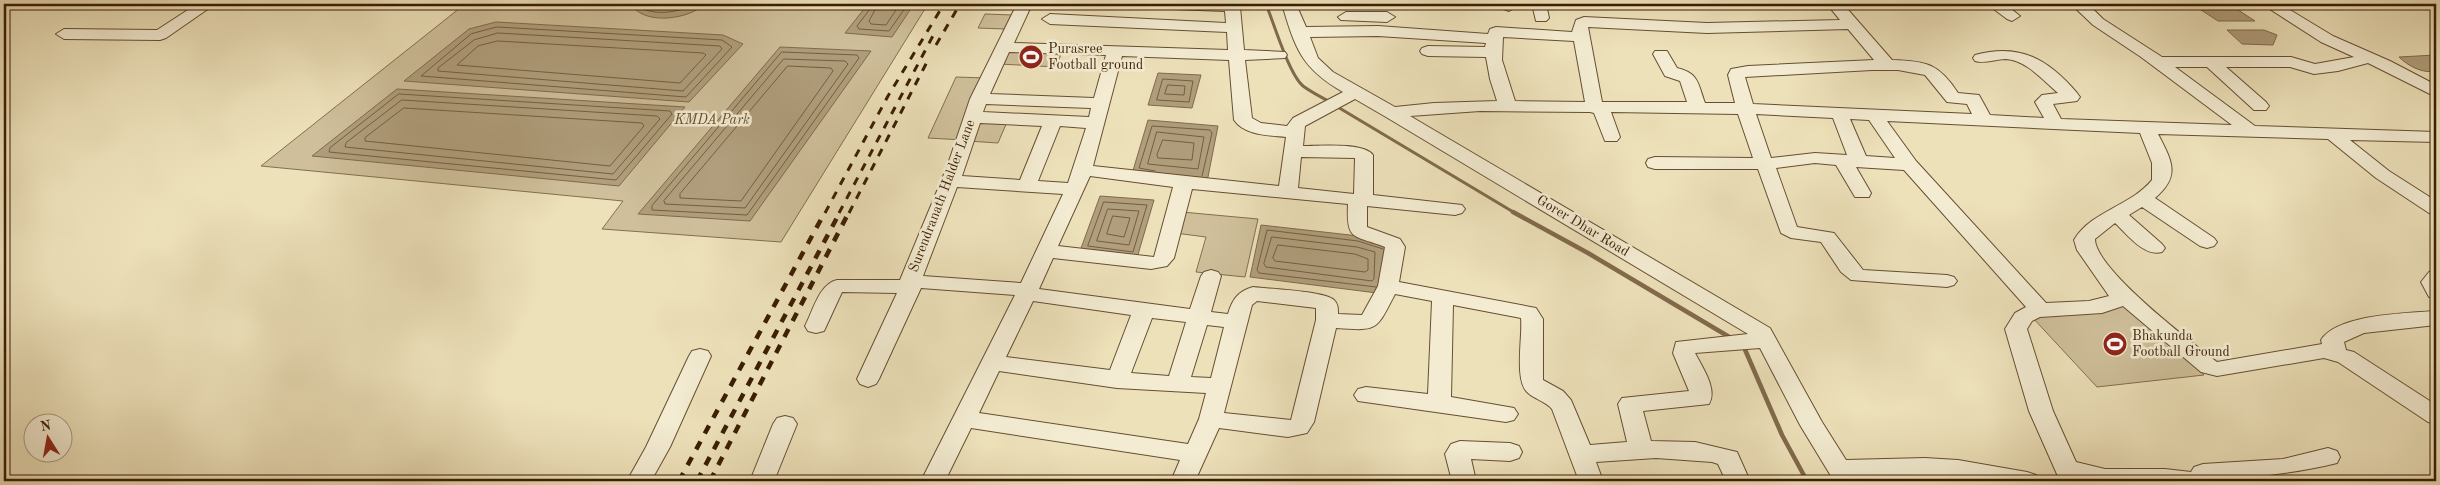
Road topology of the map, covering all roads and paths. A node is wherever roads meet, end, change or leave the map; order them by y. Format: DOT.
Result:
graph roads {
  1 [pos="207,4"];
  2 [pos="1024,4"];
  3 [pos="1173,4"];
  4 [pos="1289,4"];
  5 [pos="1835,4"];
  6 [pos="1995,4"];
  7 [pos="2080,4"];
  8 [pos="2270,4"];
  9 [pos="2012,16"];
  10 [pos="1387,17"];
  11 [pos="1050,19"];
  12 [pos="1852,24"];
  13 [pos="1234,28"];
  14 [pos="1341,30"];
  15 [pos="1302,32"];
  16 [pos="64,34"];
  17 [pos="1581,37"];
  18 [pos="1495,46"];
  19 [pos="1004,47"];
  20 [pos="1116,50"];
  21 [pos="1428,51"];
  22 [pos="1661,54"];
  23 [pos="1279,55"];
  24 [pos="1238,56"];
  25 [pos="1980,58"];
  26 [pos="2369,58"];
  27 [pos="2157,62"];
  28 [pos="2211,62"];
  29 [pos="1887,65"];
  30 [pos="2436,92"];
  31 [pos="1342,100"];
  32 [pos="1102,103"];
  33 [pos="1508,106"];
  34 [pos="2260,106"];
  35 [pos="976,108"];
  36 [pos="1598,108"];
  37 [pos="1698,108"];
  38 [pos="1746,109"];
  39 [pos="1392,113"];
  40 [pos="1840,114"];
  41 [pos="1875,116"];
  42 [pos="1984,120"];
  43 [pos="1052,121"];
  44 [pos="1096,123"];
  45 [pos="2055,123"];
  46 [pos="2146,128"];
  47 [pos="2248,129"];
  48 [pos="1295,132"];
  49 [pos="2333,134"];
  50 [pos="1611,137"];
  51 [pos="2436,137"];
  52 [pos="1293,151"];
  53 [pos="1850,160"];
  54 [pos="1655,163"];
  55 [pos="1766,164"];
  56 [pos="1909,165"];
  57 [pos="1083,170"];
  58 [pos="951,181"];
  59 [pos="1184,183"];
  60 [pos="1027,186"];
  61 [pos="1075,189"];
  62 [pos="1288,193"];
  63 [pos="1862,193"];
  64 [pos="2143,199"];
  65 [pos="1360,200"];
  66 [pos="1455,208"];
  67 [pos="2436,209"];
  68 [pos="2116,214"];
  69 [pos="2207,242"];
  70 [pos="2155,248"];
  71 [pos="1046,251"];
  72 [pos="1211,276"];
  73 [pos="2436,276"];
  74 [pos="1947,281"];
  75 [pos="912,285"];
  76 [pos="1388,286"];
  77 [pos="2117,290"];
  78 [pos="1027,292"];
  79 [pos="2436,292"];
  80 [pos="1443,296"];
  81 [pos="1144,310"];
  82 [pos="2040,310"];
  83 [pos="1200,317"];
  84 [pos="2436,318"];
  85 [pos="1327,320"];
  86 [pos="1236,322"];
  87 [pos="816,326"];
  88 [pos="1767,340"];
  89 [pos="2336,352"];
  90 [pos="700,356"];
  91 [pos="991,363"];
  92 [pos="868,379"];
  93 [pos="1117,380"];
  94 [pos="1178,383"];
  95 [pos="1220,386"];
  96 [pos="1366,395"];
  97 [pos="1444,404"];
  98 [pos="1506,414"];
  99 [pos="2436,416"];
  100 [pos="965,419"];
  101 [pos="1210,419"];
  102 [pos="786,424"];
  103 [pos="1641,450"];
  104 [pos="1510,452"];
  105 [pos="1196,454"];
  106 [pos="1581,455"];
  107 [pos="2328,457"];
  108 [pos="1843,475"];
  109 [pos="2069,475"];
  110 [pos="639,481"];
  111 [pos="762,481"];
  112 [pos="936,481"];
  113 [pos="1183,481"];
  114 [pos="1464,481"];
  115 [pos="1591,481"];
  116 [pos="1738,481"];
  117 [pos="2027,481"];
  118 [pos="2191,481"];
  119 [pos="2202,481"];
  1 -- 16 [label="street"];
  2 -- 19 [label="street, Surendranath Halder Lane"];
  3 -- 13 [label="street"];
  4 -- 15 [label="street, Gorer Dhar Road"];
  5 -- 12 [label="street"];
  6 -- 9 [label="street"];
  7 -- 27 [label="street"];
  8 -- 26 [label="street"];
  10 -- 14 [label="street"];
  11 -- 13 [label="street"];
  12 -- 17 [label="street"];
  12 -- 29 [label="street"];
  13 -- 24 [label="street"];
  14 -- 15 [label="street"];
  14 -- 18 [label="street"];
  15 -- 31 [label="street, Gorer Dhar Road"];
  17 -- 18 [label="street"];
  17 -- 36 [label="street"];
  18 -- 21 [label="street"];
  18 -- 33 [label="street"];
  19 -- 20 [label="street"];
  19 -- 35 [label="street, Surendranath Halder Lane"];
  20 -- 24 [label="street"];
  20 -- 32 [label="street"];
  22 -- 37 [label="street"];
  23 -- 24 [label="street"];
  24 -- 48 [label="street"];
  25 -- 45 [label="street"];
  26 -- 28 [label="street"];
  26 -- 30 [label="street"];
  27 -- 28 [label="street"];
  27 -- 47 [label="street"];
  28 -- 34 [label="street"];
  29 -- 38 [label="street"];
  29 -- 42 [label="street"];
  31 -- 39 [label="street, Gorer Dhar Road"];
  31 -- 48 [label="street"];
  32 -- 35 [label="street"];
  32 -- 44 [label="street"];
  33 -- 36 [label="street"];
  33 -- 39 [label="street"];
  35 -- 43 [label="street"];
  35 -- 58 [label="street, Surendranath Halder Lane"];
  36 -- 37 [label="street"];
  36 -- 50 [label="street"];
  37 -- 38 [label="street"];
  38 -- 40 [label="street"];
  38 -- 55 [label="street"];
  39 -- 88 [label="street, Gorer Dhar Road"];
  40 -- 41 [label="street"];
  40 -- 53 [label="street"];
  41 -- 42 [label="street"];
  41 -- 56 [label="street"];
  42 -- 45 [label="street"];
  43 -- 44 [label="street"];
  43 -- 60 [label="street"];
  44 -- 57 [label="street"];
  45 -- 46 [label="street"];
  46 -- 47 [label="street"];
  46 -- 64 [label="street"];
  47 -- 49 [label="street"];
  48 -- 52 [label="street"];
  49 -- 51 [label="street"];
  49 -- 67 [label="street"];
  52 -- 62 [label="street"];
  52 -- 65 [label="street"];
  53 -- 55 [label="street"];
  53 -- 56 [label="street"];
  53 -- 63 [label="street"];
  54 -- 55 [label="street"];
  55 -- 74 [label="street"];
  56 -- 82 [label="street"];
  57 -- 59 [label="street"];
  57 -- 61 [label="street"];
  58 -- 60 [label="street"];
  58 -- 75 [label="street, Surendranath Halder Lane"];
  59 -- 62 [label="street"];
  59 -- 71 [label="street"];
  60 -- 61 [label="street"];
  61 -- 71 [label="street"];
  62 -- 65 [label="street"];
  64 -- 68 [label="street"];
  64 -- 69 [label="street"];
  65 -- 66 [label="street"];
  65 -- 76 [label="street"];
  68 -- 70 [label="street"];
  68 -- 77 [label="street"];
  71 -- 78 [label="street"];
  72 -- 83 [label="street"];
  73 -- 79 [label="street"];
  75 -- 78 [label="street, Surendranath Halder Lane"];
  75 -- 87 [label="street"];
  75 -- 92 [label="street"];
  76 -- 80 [label="street"];
  76 -- 85 [label="street"];
  77 -- 82 [label="street"];
  77 -- 89 [label="street"];
  78 -- 81 [label="street, Surendranath Halder Lane"];
  78 -- 91 [label="street"];
  80 -- 97 [label="street"];
  80 -- 106 [label="street"];
  81 -- 83 [label="street, Surendranath Halder Lane"];
  81 -- 93 [label="street"];
  82 -- 109 [label="street"];
  83 -- 86 [label="street, Surendranath Halder Lane"];
  83 -- 94 [label="street"];
  84 -- 89 [label="street"];
  85 -- 86 [label="street"];
  85 -- 101 [label="street"];
  86 -- 95 [label="street"];
  88 -- 103 [label="street"];
  88 -- 108 [label="street, Gorer Dhar Road"];
  89 -- 99 [label="street"];
  90 -- 110 [label="street"];
  91 -- 93 [label="street"];
  91 -- 100 [label="street"];
  93 -- 94 [label="street"];
  94 -- 95 [label="street"];
  95 -- 101 [label="street"];
  96 -- 97 [label="street"];
  97 -- 98 [label="street"];
  100 -- 105 [label="street"];
  100 -- 112 [label="street"];
  101 -- 105 [label="street"];
  102 -- 111 [label="street"];
  103 -- 106 [label="street"];
  103 -- 116 [label="street"];
  104 -- 114 [label="street"];
  105 -- 113 [label="street"];
  106 -- 115 [label="street"];
  107 -- 119 [label="street"];
  108 -- 117 [label="street"];
  109 -- 118 [label="street"];
}
